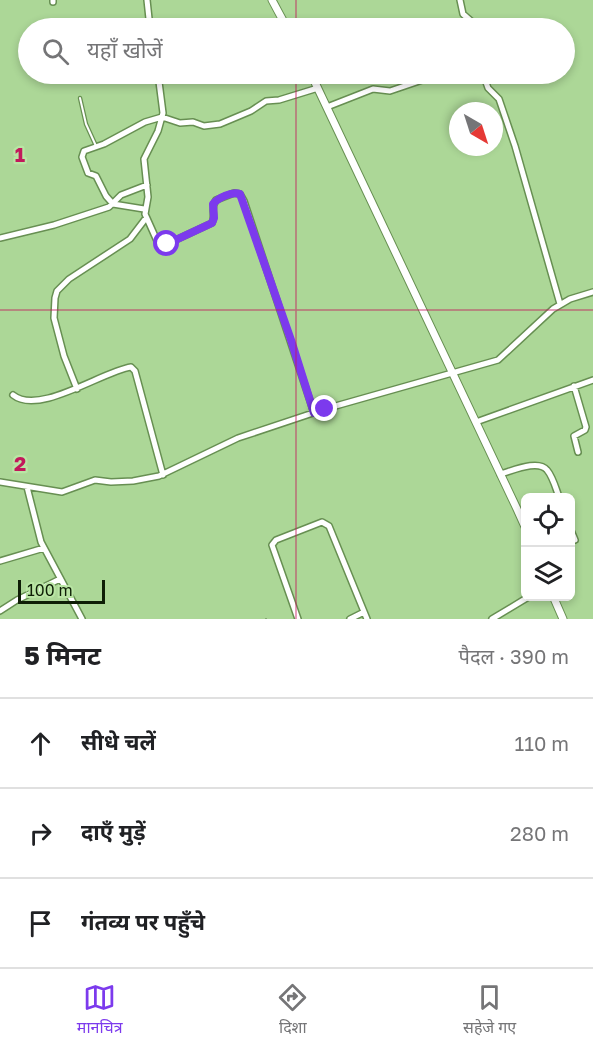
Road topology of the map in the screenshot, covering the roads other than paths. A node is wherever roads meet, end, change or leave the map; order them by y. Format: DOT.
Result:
graph roads {
  1 [pos="147,0"];
  2 [pos="272,0"];
  3 [pos="460,0"];
  4 [pos="149,18"];
  5 [pos="282,18"];
  6 [pos="468,18"];
  7 [pos="160,84"];
  8 [pos="316,84"];
  9 [pos="411,84"];
  10 [pos="487,84"];
  11 [pos="318,88"];
  12 [pos="80,98"];
  13 [pos="327,107"];
  14 [pos="162,117"];
  15 [pos="96,147"];
  16 [pos="147,185"];
  17 [pos="113,204"];
  18 [pos="144,209"];
  19 [pos="146,218"];
  20 [pos="0,238"];
  21 [pos="593,292"];
  22 [pos="560,304"];
  23 [pos="453,373"];
  24 [pos="593,380"];
  25 [pos="574,387"];
  26 [pos="76,389"];
  27 [pos="13,396"];
  28 [pos="314,413"];
  29 [pos="476,422"];
  30 [pos="578,452"];
  31 [pos="163,474"];
  32 [pos="500,474"];
  33 [pos="0,482"];
  34 [pos="27,487"];
  35 [pos="557,493"];
  36 [pos="521,520"];
  37 [pos="44,548"];
  38 [pos="0,561"];
  39 [pos="60,579"];
  40 [pos="523,601"];
  41 [pos="555,601"];
  42 [pos="0,611"];
  43 [pos="364,612"];
  44 [pos="82,619"];
  45 [pos="298,619"];
  46 [pos="350,619"];
  47 [pos="367,619"];
  48 [pos="492,619"];
  49 [pos="563,619"];
  1 -- 4 [label="street"];
  2 -- 5 [label="street"];
  3 -- 6 [label="street"];
  7 -- 14 [label="street"];
  8 -- 11 [label="street"];
  9 -- 13 [label="street"];
  10 -- 22 [label="street"];
  11 -- 13 [label="street"];
  11 -- 14 [label="street"];
  12 -- 15 [label="lane"];
  13 -- 23 [label="street"];
  14 -- 15 [label="street"];
  14 -- 16 [label="street"];
  15 -- 17 [label="street"];
  16 -- 17 [label="street"];
  16 -- 18 [label="street"];
  17 -- 18 [label="street"];
  17 -- 20 [label="street"];
  18 -- 19 [label="street"];
  19 -- 26 [label="street"];
  19 -- 28 [label="street"];
  21 -- 22 [label="street"];
  22 -- 23 [label="street"];
  23 -- 28 [label="street"];
  23 -- 29 [label="street"];
  24 -- 25 [label="street"];
  25 -- 29 [label="street"];
  25 -- 30 [label="street"];
  26 -- 27 [label="street"];
  26 -- 31 [label="street"];
  28 -- 31 [label="street"];
  29 -- 32 [label="street"];
  31 -- 34 [label="street"];
  32 -- 35 [label="street"];
  32 -- 36 [label="street"];
  33 -- 34 [label="street"];
  34 -- 37 [label="street"];
  37 -- 38 [label="street"];
  37 -- 39 [label="street"];
  39 -- 42 [label="street"];
  39 -- 44 [label="street"];
  40 -- 48 [label="street"];
  41 -- 49 [label="street"];
  43 -- 45 [label="street"];
  43 -- 46 [label="street"];
  43 -- 47 [label="street"];
}
